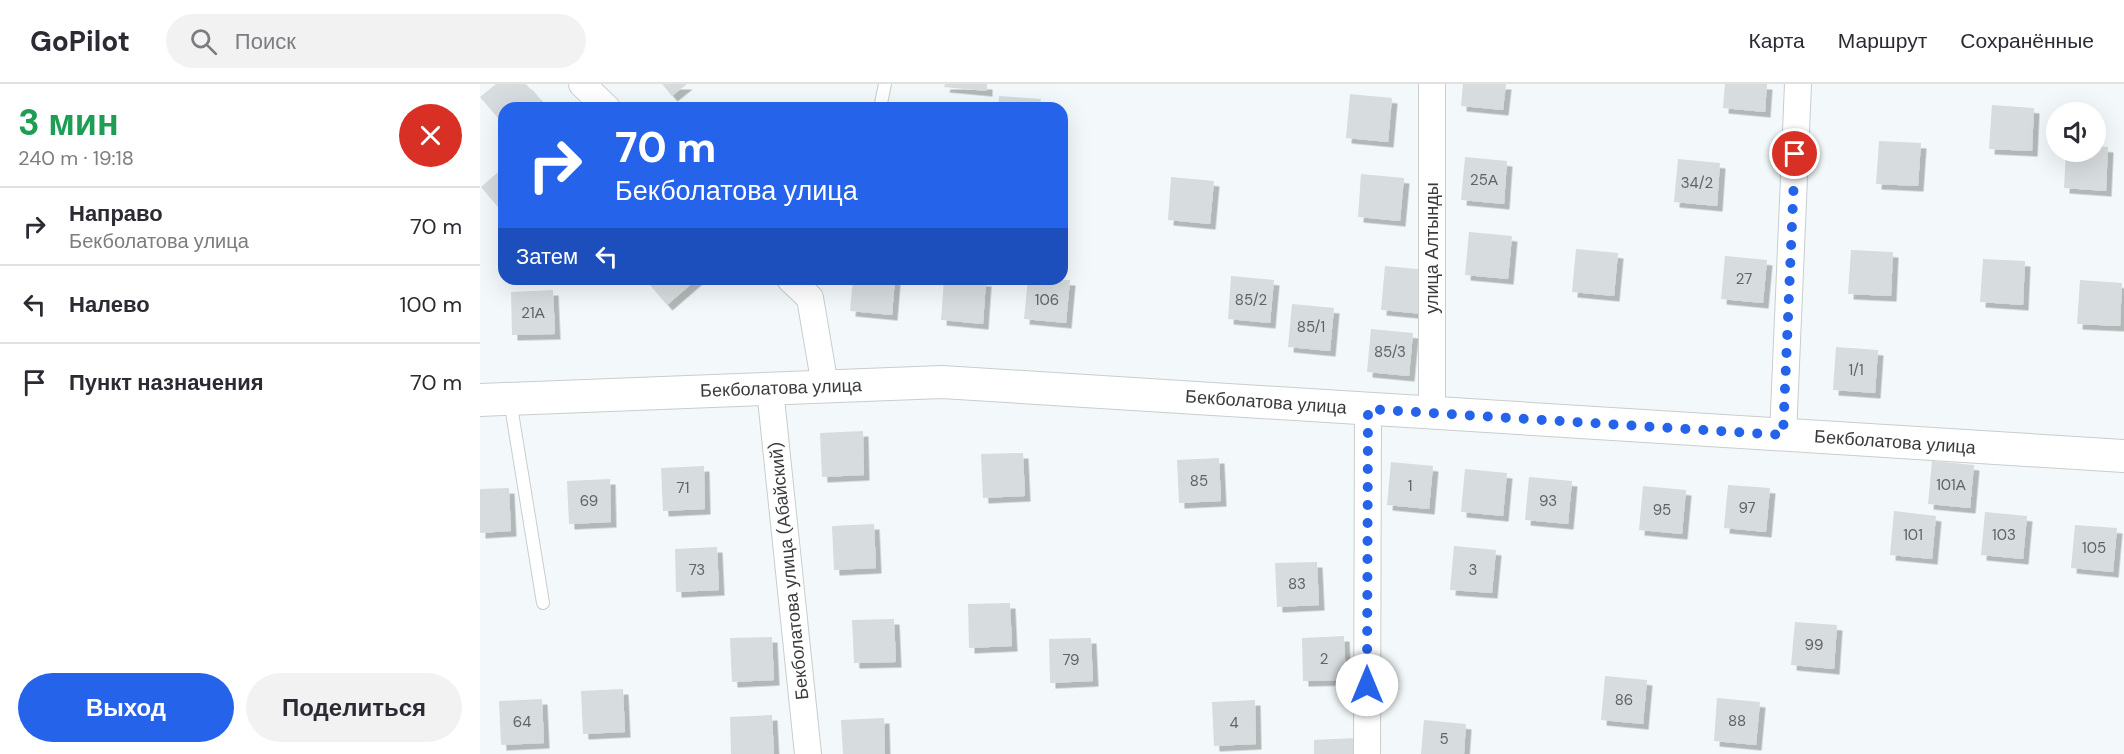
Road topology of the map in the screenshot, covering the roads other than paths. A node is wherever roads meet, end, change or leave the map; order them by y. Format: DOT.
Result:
graph roads {
  1 [pos="582,84"];
  2 [pos="885,84"];
  3 [pos="1432,84"];
  4 [pos="1798,84"];
  5 [pos="601,102"];
  6 [pos="881,102"];
  7 [pos="812,289"];
  8 [pos="825,386"];
  9 [pos="770,389"];
  10 [pos="495,399"];
  11 [pos="1368,409"];
  12 [pos="1432,413"];
  13 [pos="1783,435"];
  14 [pos="2124,456"];
  15 [pos="543,603"];
  16 [pos="808,754"];
  17 [pos="1367,754"];
  1 -- 5 [label="street"];
  2 -- 6 [label="lane"];
  3 -- 12 [label="street, улица Алтынды"];
  4 -- 13 [label="street"];
  7 -- 8 [label="street"];
  8 -- 9 [label="street, Бекболатова улица"];
  8 -- 11 [label="street, Бекболатова улица"];
  9 -- 10 [label="street, Бекболатова улица"];
  9 -- 16 [label="street, Бекболатова улица (Абайский)"];
  10 -- 15 [label="lane"];
  11 -- 12 [label="street, Бекболатова улица"];
  11 -- 17 [label="street"];
  12 -- 13 [label="street, Бекболатова улица"];
  13 -- 14 [label="street, Бекболатова улица"];
}
